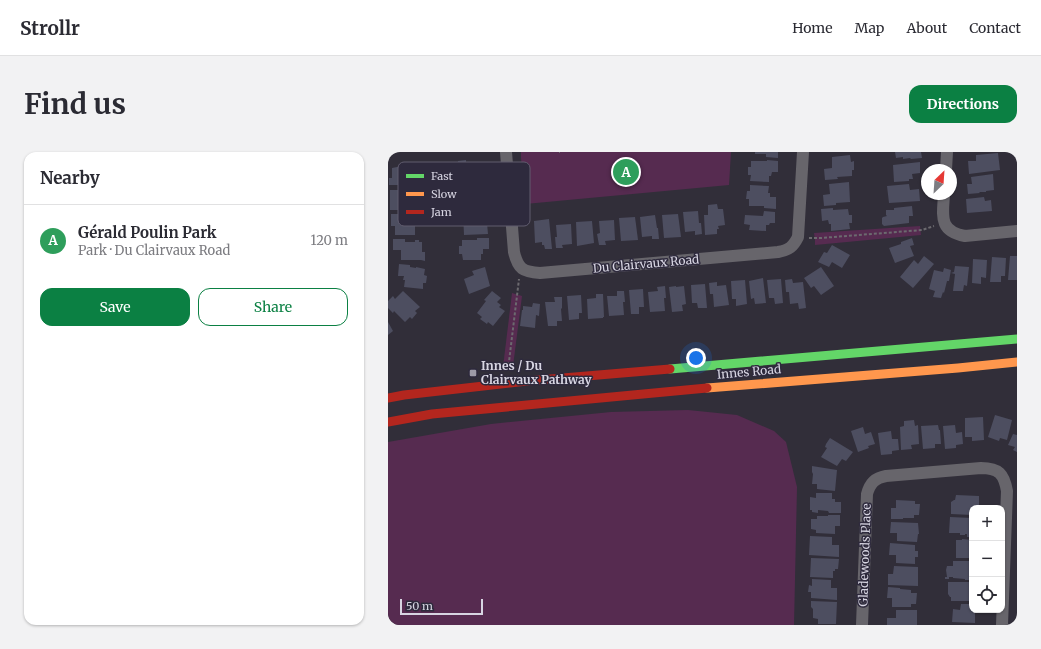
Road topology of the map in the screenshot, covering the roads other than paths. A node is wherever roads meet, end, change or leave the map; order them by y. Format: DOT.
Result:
graph roads {
  1 [pos="506,152"];
  2 [pos="803,152"];
  3 [pos="947,152"];
  4 [pos="507,162"];
  5 [pos="946,164"];
  6 [pos="944,200"];
  7 [pos="512,226"];
  8 [pos="1017,231"];
  9 [pos="1017,339"];
  10 [pos="1017,362"];
  11 [pos="388,398"];
  12 [pos="388,422"];
  13 [pos="862,625"];
  14 [pos="1002,625"];
  1 -- 4 [label="street, Du Clairvaux Road"];
  2 -- 7 [label="street, Du Clairvaux Road"];
  3 -- 5 [label="street"];
  6 -- 8 [label="street"];
  9 -- 11 [label="main road, Innes Road"];
  10 -- 12 [label="main road, Innes Road"];
  13 -- 14 [label="street, Gladewoods Place"];
}
